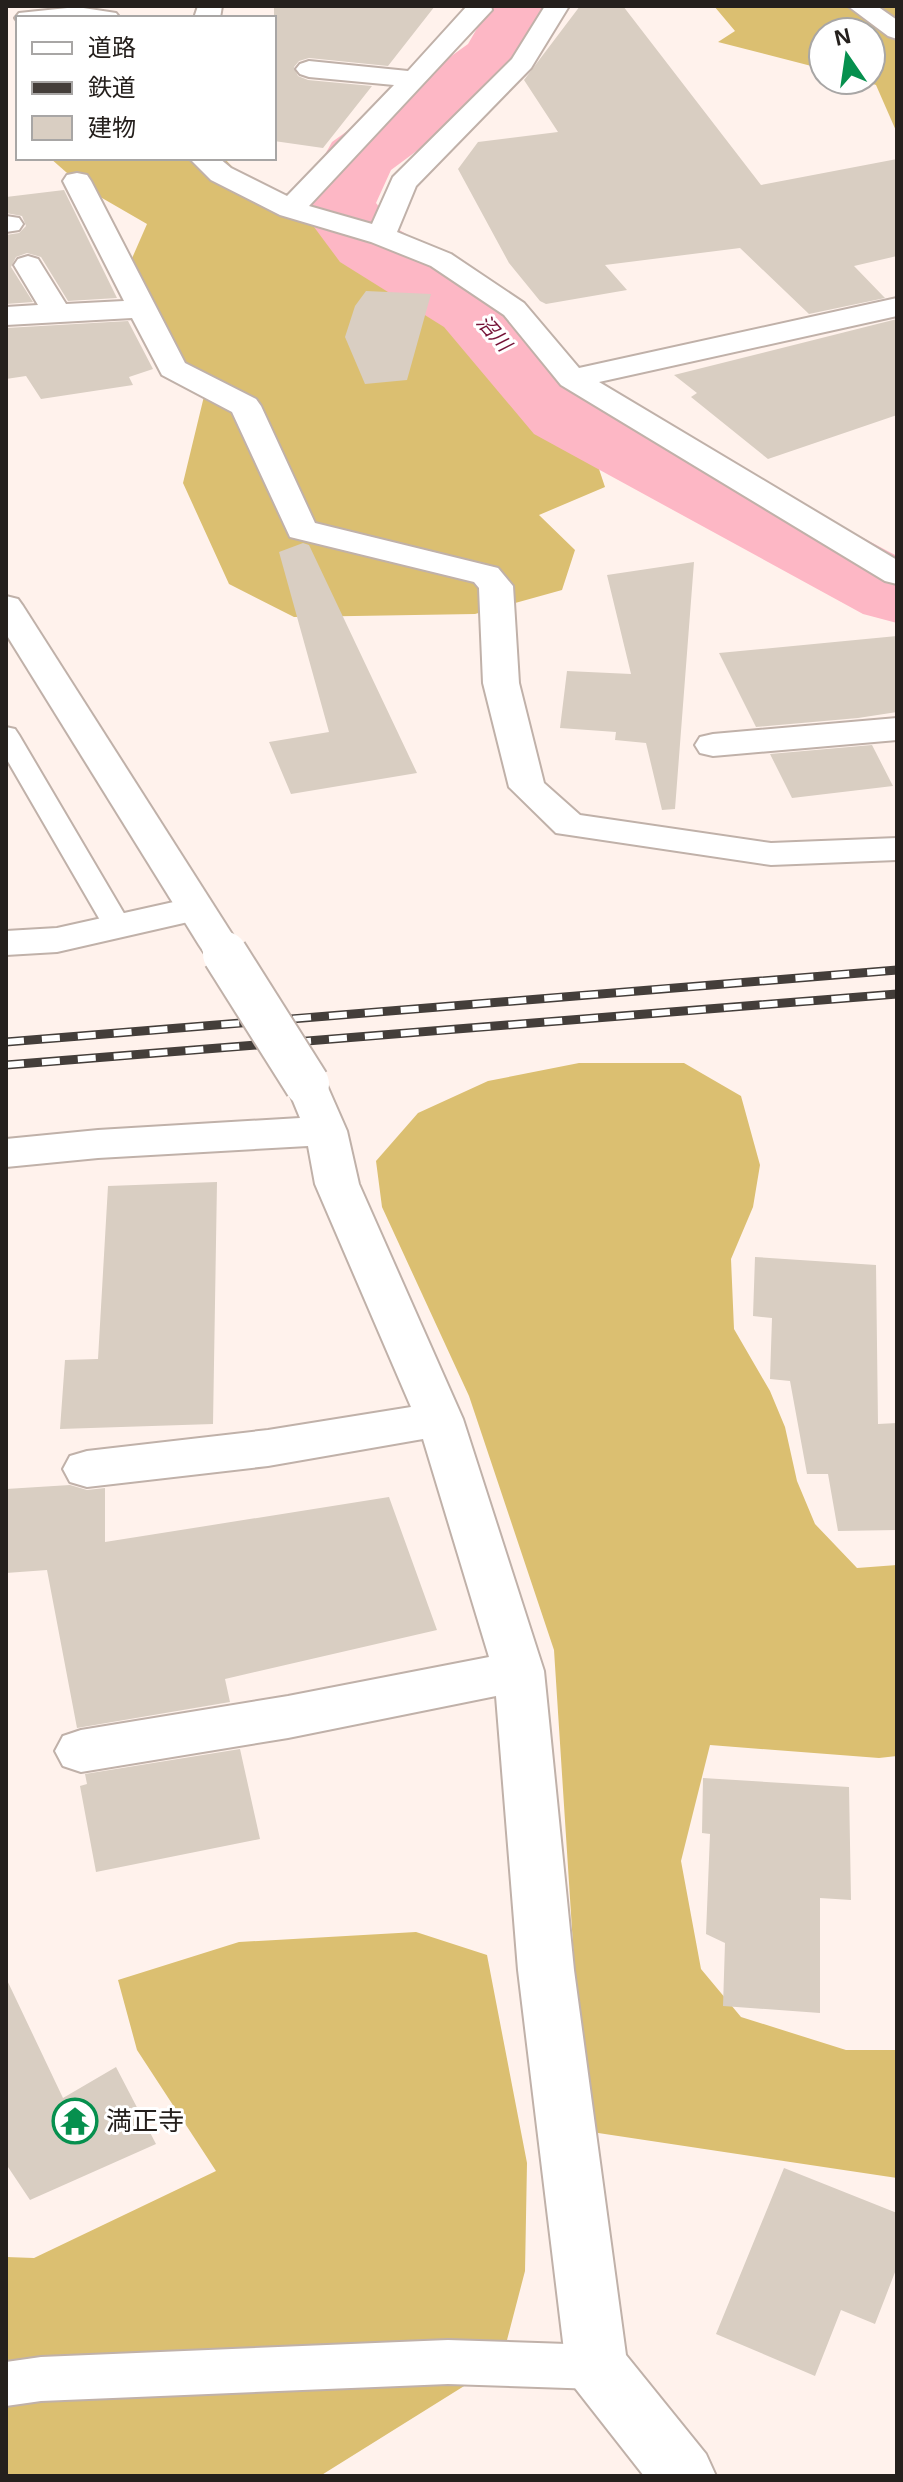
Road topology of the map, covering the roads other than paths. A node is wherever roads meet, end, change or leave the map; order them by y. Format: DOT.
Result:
graph roads {
  1 [pos="479,6"];
  2 [pos="557,6"];
  3 [pos="860,6"];
  4 [pos="52,16"];
  5 [pos="92,16"];
  6 [pos="897,31"];
  7 [pos="309,69"];
  8 [pos="415,79"];
  9 [pos="205,160"];
  10 [pos="77,181"];
  11 [pos="290,209"];
  12 [pos="381,236"];
  13 [pos="28,265"];
  14 [pos="897,307"];
  15 [pos="142,309"];
  16 [pos="57,313"];
  17 [pos="6,316"];
  18 [pos="572,379"];
  19 [pos="897,574"];
  20 [pos="7,609"];
  21 [pos="897,729"];
  22 [pos="6,735"];
  23 [pos="713,745"];
  24 [pos="897,849"];
  25 [pos="196,909"];
  26 [pos="118,927"];
  27 [pos="6,943"];
  28 [pos="326,1131"];
  29 [pos="6,1153"];
  30 [pos="440,1419"];
  31 [pos="87,1469"];
  32 [pos="519,1671"];
  33 [pos="81,1751"];
  34 [pos="597,2367"];
  35 [pos="6,2384"];
  36 [pos="684,2476"];
  1 -- 8 [label="street"];
  2 -- 12 [label="street"];
  3 -- 6 [label="street"];
  4 -- 5 [label="street"];
  7 -- 8 [label="street"];
  8 -- 11 [label="street"];
  9 -- 11 [label="street"];
  10 -- 15 [label="street"];
  11 -- 12 [label="street"];
  12 -- 18 [label="street"];
  13 -- 16 [label="street"];
  14 -- 18 [label="street"];
  15 -- 16 [label="street"];
  15 -- 24 [label="street"];
  16 -- 17 [label="street"];
  18 -- 19 [label="street"];
  20 -- 25 [label="street"];
  21 -- 23 [label="street"];
  22 -- 26 [label="lane"];
  25 -- 26 [label="street"];
  25 -- 28 [label="street, bridge"];
  26 -- 27 [label="street"];
  28 -- 29 [label="street"];
  28 -- 30 [label="street"];
  30 -- 31 [label="street"];
  30 -- 32 [label="street"];
  32 -- 33 [label="street"];
  32 -- 34 [label="street"];
  34 -- 35 [label="lane"];
  34 -- 36 [label="street"];
}
